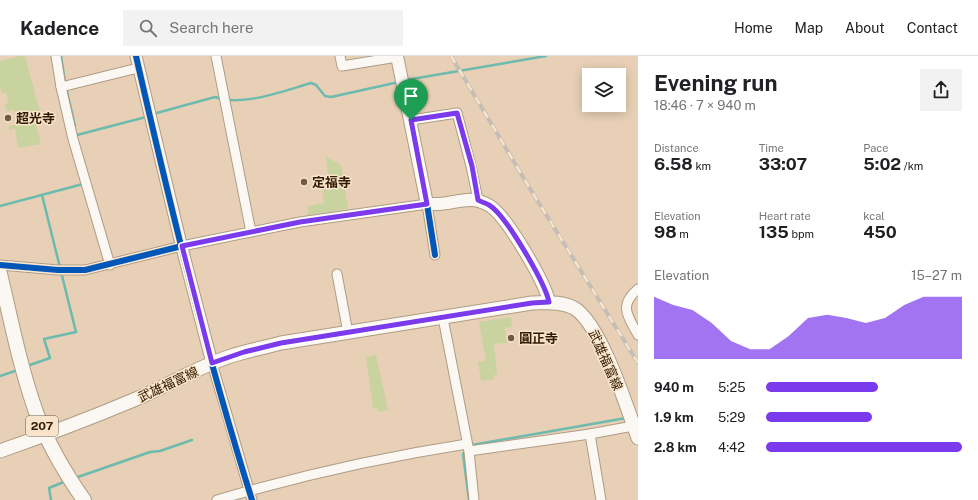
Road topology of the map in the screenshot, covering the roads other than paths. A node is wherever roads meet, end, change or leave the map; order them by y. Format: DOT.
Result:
graph roads {
  1 [pos="56,56"];
  2 [pos="136,56"];
  3 [pos="216,56"];
  4 [pos="340,56"];
  5 [pos="397,56"];
  6 [pos="138,68"];
  7 [pos="64,86"];
  8 [pos="411,120"];
  9 [pos="478,200"];
  10 [pos="427,204"];
  11 [pos="251,232"];
  12 [pos="181,244"];
  13 [pos="435,255"];
  14 [pos="0,265"];
  15 [pos="110,265"];
  16 [pos="0,274"];
  17 [pos="337,274"];
  18 [pos="638,289"];
  19 [pos="549,302"];
  20 [pos="443,318"];
  21 [pos="348,333"];
  22 [pos="638,335"];
  23 [pos="212,363"];
  24 [pos="632,421"];
  25 [pos="590,434"];
  26 [pos="46,435"];
  27 [pos="638,438"];
  28 [pos="468,448"];
  29 [pos="0,451"];
  30 [pos="249,490"];
  31 [pos="84,500"];
  32 [pos="216,500"];
  33 [pos="252,500"];
  34 [pos="474,500"];
  35 [pos="601,500"];
  1 -- 7 [label="street"];
  2 -- 6 [label="street"];
  3 -- 11 [label="street"];
  4 -- 5 [label="street"];
  5 -- 8 [label="main road"];
  6 -- 7 [label="street"];
  6 -- 12 [label="street"];
  7 -- 15 [label="street"];
  8 -- 9 [label="street"];
  8 -- 10 [label="main road"];
  9 -- 10 [label="main road"];
  9 -- 19 [label="main road"];
  10 -- 11 [label="street"];
  10 -- 13 [label="street"];
  11 -- 12 [label="street"];
  12 -- 15 [label="street"];
  12 -- 23 [label="street"];
  14 -- 15 [label="street"];
  16 -- 26 [label="highway, 207"];
  17 -- 21 [label="street"];
  18 -- 22 [label="street"];
  19 -- 20 [label="main road, 武雄福富線"];
  19 -- 24 [label="main road, 武雄福富線"];
  20 -- 21 [label="main road, 武雄福富線"];
  20 -- 28 [label="street"];
  21 -- 23 [label="main road, 武雄福富線"];
  23 -- 26 [label="main road, 武雄福富線"];
  23 -- 30 [label="street"];
  24 -- 25 [label="street"];
  24 -- 27 [label="main road, 武雄福富線"];
  25 -- 28 [label="street"];
  25 -- 35 [label="street"];
  26 -- 29 [label="main road, 武雄福富線"];
  26 -- 31 [label="highway, 207"];
  28 -- 30 [label="street"];
  28 -- 34 [label="street"];
  30 -- 32 [label="street"];
  30 -- 33 [label="street"];
}
